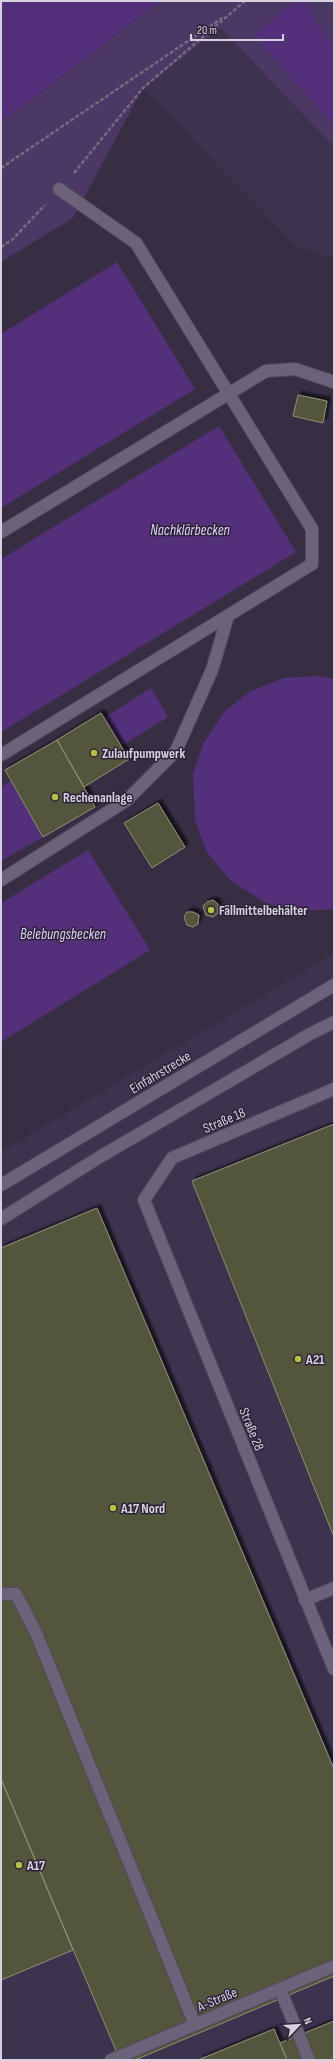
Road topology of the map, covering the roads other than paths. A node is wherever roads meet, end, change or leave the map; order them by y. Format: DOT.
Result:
graph roads {
  1 [pos="59,189"];
  2 [pos="334,382"];
  3 [pos="229,393"];
  4 [pos="1,532"];
  5 [pos="228,616"];
  6 [pos="1,755"];
  7 [pos="1,880"];
  8 [pos="334,985"];
  9 [pos="334,1022"];
  10 [pos="334,1089"];
  11 [pos="1,1185"];
  12 [pos="144,1200"];
  13 [pos="1,1219"];
  14 [pos="334,1588"];
  15 [pos="1,1594"];
  16 [pos="305,1600"];
  17 [pos="334,1669"];
  18 [pos="334,1966"];
  19 [pos="280,1989"];
  20 [pos="195,2025"];
  21 [pos="111,2060"];
  22 [pos="309,2060"];
  1 -- 3 [label="street"];
  2 -- 3 [label="street"];
  3 -- 4 [label="street"];
  3 -- 5 [label="street"];
  5 -- 6 [label="street"];
  5 -- 7 [label="street"];
  8 -- 11 [label="street, Einfahrstrecke"];
  9 -- 13 [label="street"];
  10 -- 12 [label="street, Straße 18"];
  12 -- 16 [label="street, Straße 28"];
  14 -- 16 [label="street"];
  15 -- 20 [label="street"];
  16 -- 17 [label="street, Straße 28"];
  18 -- 19 [label="street, A-Straße"];
  19 -- 20 [label="street, A-Straße"];
  19 -- 22 [label="street"];
  20 -- 21 [label="street, A-Straße"];
}
